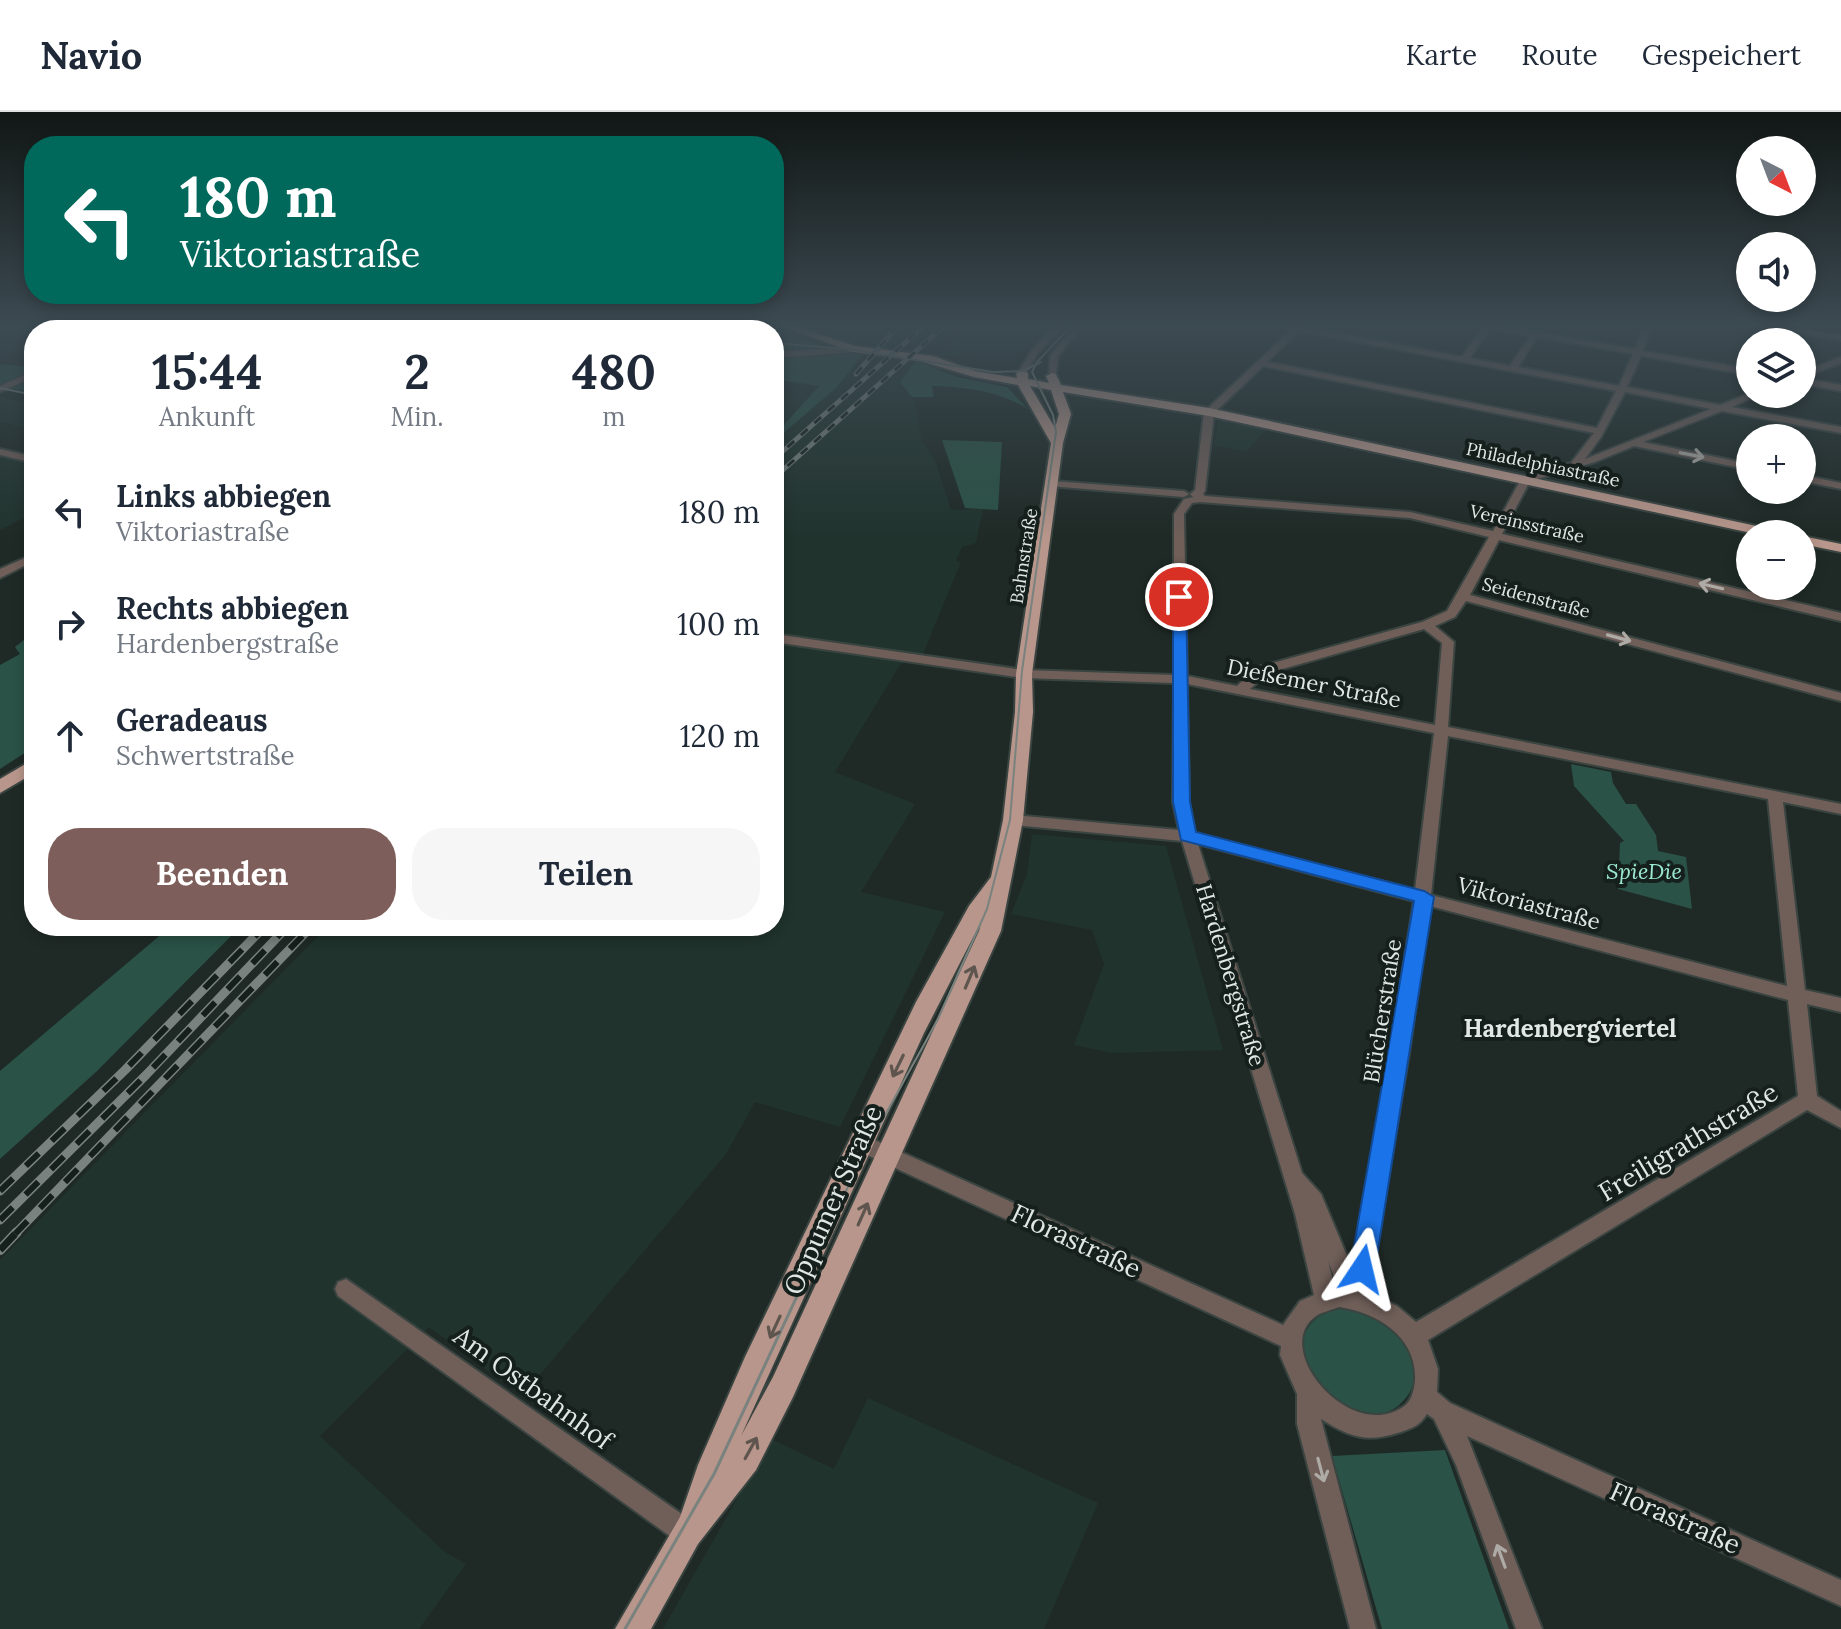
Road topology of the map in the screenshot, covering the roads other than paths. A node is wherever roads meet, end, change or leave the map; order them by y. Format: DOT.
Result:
graph roads {
  1 [pos="1034,397"];
  2 [pos="1059,397"];
  3 [pos="1122,397"];
  4 [pos="1133,397"];
  5 [pos="1225,397"];
  6 [pos="1429,397"];
  7 [pos="1616,397"];
  8 [pos="1662,397"];
  9 [pos="1736,402"];
  10 [pos="1723,408"];
  11 [pos="1209,412"];
  12 [pos="1065,414"];
  13 [pos="1841,430"];
  14 [pos="1599,431"];
  15 [pos="1057,443"];
  16 [pos="1634,444"];
  17 [pos="0,452"];
  18 [pos="24,458"];
  19 [pos="1575,463"];
  20 [pos="1736,464"];
  21 [pos="1526,480"];
  22 [pos="1816,481"];
  23 [pos="1053,484"];
  24 [pos="1841,486"];
  25 [pos="1192,497"];
  26 [pos="1736,526"];
  27 [pos="1494,536"];
  28 [pos="1816,543"];
  29 [pos="1841,548"];
  30 [pos="24,562"];
  31 [pos="0,574"];
  32 [pos="1463,597"];
  33 [pos="1841,617"];
  34 [pos="1426,625"];
  35 [pos="784,639"];
  36 [pos="1024,674"];
  37 [pos="1180,679"];
  38 [pos="1240,691"];
  39 [pos="1841,697"];
  40 [pos="1442,730"];
  41 [pos="24,771"];
  42 [pos="0,787"];
  43 [pos="1775,796"];
  44 [pos="1841,809"];
  45 [pos="1013,820"];
  46 [pos="1188,836"];
  47 [pos="1001,875"];
  48 [pos="1424,897"];
  49 [pos="1797,995"];
  50 [pos="1841,1005"];
  51 [pos="1808,1100"];
  52 [pos="1841,1120"];
  53 [pos="861,1143"];
  54 [pos="889,1156"];
  55 [pos="1292,1173"];
  56 [pos="346,1289"];
  57 [pos="1326,1298"];
  58 [pos="1355,1298"];
  59 [pos="1413,1336"];
  60 [pos="1290,1339"];
  61 [pos="1309,1394"];
  62 [pos="1434,1404"];
  63 [pos="687,1533"];
  64 [pos="1841,1593"];
  65 [pos="632,1629"];
  66 [pos="1363,1629"];
  67 [pos="1529,1629"];
  1 -- 15 [label="main road"];
  2 -- 12 [label="main road"];
  3 -- 11 [label="main road, Philadelphiastraße"];
  3 -- 12 [label="main road"];
  4 -- 11 [label="main road, Philadelphiastraße"];
  5 -- 11 [label="street"];
  6 -- 14 [label="street"];
  7 -- 14 [label="street"];
  8 -- 10 [label="street"];
  9 -- 10 [label="street"];
  10 -- 13 [label="street"];
  10 -- 16 [label="street"];
  11 -- 21 [label="main road, Philadelphiastraße"];
  11 -- 25 [label="street, Hardenbergstraße"];
  12 -- 15 [label="main road, Bahnstraße"];
  14 -- 19 [label="street"];
  15 -- 23 [label="main road, Bahnstraße"];
  16 -- 19 [label="street"];
  16 -- 20 [label="street, one-way"];
  17 -- 18 [label="street"];
  19 -- 21 [label="street"];
  21 -- 26 [label="main road, Philadelphiastraße"];
  21 -- 27 [label="street"];
  22 -- 24 [label="street"];
  23 -- 25 [label="street, Vereinsstraße"];
  23 -- 36 [label="main road, Bahnstraße"];
  25 -- 27 [label="street, Vereinsstraße"];
  25 -- 37 [label="street, Hardenbergstraße"];
  27 -- 32 [label="street"];
  33 -- 27 [label="street, Vereinsstraße, one-way"];
  28 -- 29 [label="main road"];
  30 -- 31 [label="street"];
  32 -- 34 [label="street, Seidenstraße"];
  32 -- 39 [label="street, Seidenstraße, one-way"];
  34 -- 38 [label="street, Seidenstraße"];
  34 -- 40 [label="street, Blücherstraße"];
  35 -- 36 [label="street, Dießemer Straße"];
  36 -- 37 [label="street, Dießemer Straße"];
  36 -- 45 [label="main road, Oppumer Straße"];
  37 -- 38 [label="street, Dießemer Straße"];
  37 -- 46 [label="street, Hardenbergstraße"];
  38 -- 40 [label="street, Dießemer Straße"];
  40 -- 43 [label="street, Dießemer Straße"];
  40 -- 48 [label="street, Blücherstraße"];
  41 -- 42 [label="main road"];
  43 -- 44 [label="street, Dießemer Straße"];
  43 -- 49 [label="street, Freiligrathstraße"];
  45 -- 46 [label="street, Viktoriastraße"];
  45 -- 47 [label="main road, Oppumer Straße"];
  46 -- 48 [label="street, Viktoriastraße"];
  46 -- 55 [label="street, Hardenbergstraße"];
  47 -- 53 [label="main road, Oppumer Straße, one-way"];
  54 -- 47 [label="main road, Oppumer Straße, one-way"];
  48 -- 49 [label="street, Viktoriastraße"];
  48 -- 58 [label="street, Blücherstraße"];
  49 -- 50 [label="street, Viktoriastraße"];
  49 -- 51 [label="street, Freiligrathstraße"];
  51 -- 52 [label="street"];
  51 -- 59 [label="street, Freiligrathstraße"];
  53 -- 54 [label="street, Florastraße"];
  53 -- 63 [label="main road, Oppumer Straße, one-way"];
  54 -- 60 [label="street, Florastraße"];
  63 -- 54 [label="main road, Oppumer Straße, one-way"];
  55 -- 57 [label="street, Hardenbergstraße"];
  55 -- 58 [label="street, Hardenbergstraße"];
  56 -- 63 [label="street, Am Ostbahnhof"];
  57 -- 58 [label="street"];
  57 -- 60 [label="street"];
  58 -- 59 [label="street"];
  59 -- 62 [label="street"];
  60 -- 61 [label="street"];
  61 -- 62 [label="street"];
  61 -- 66 [label="street, one-way"];
  62 -- 64 [label="street, Florastraße"];
  67 -- 62 [label="street, one-way"];
  63 -- 65 [label="main road, Oppumer Straße"];
}
